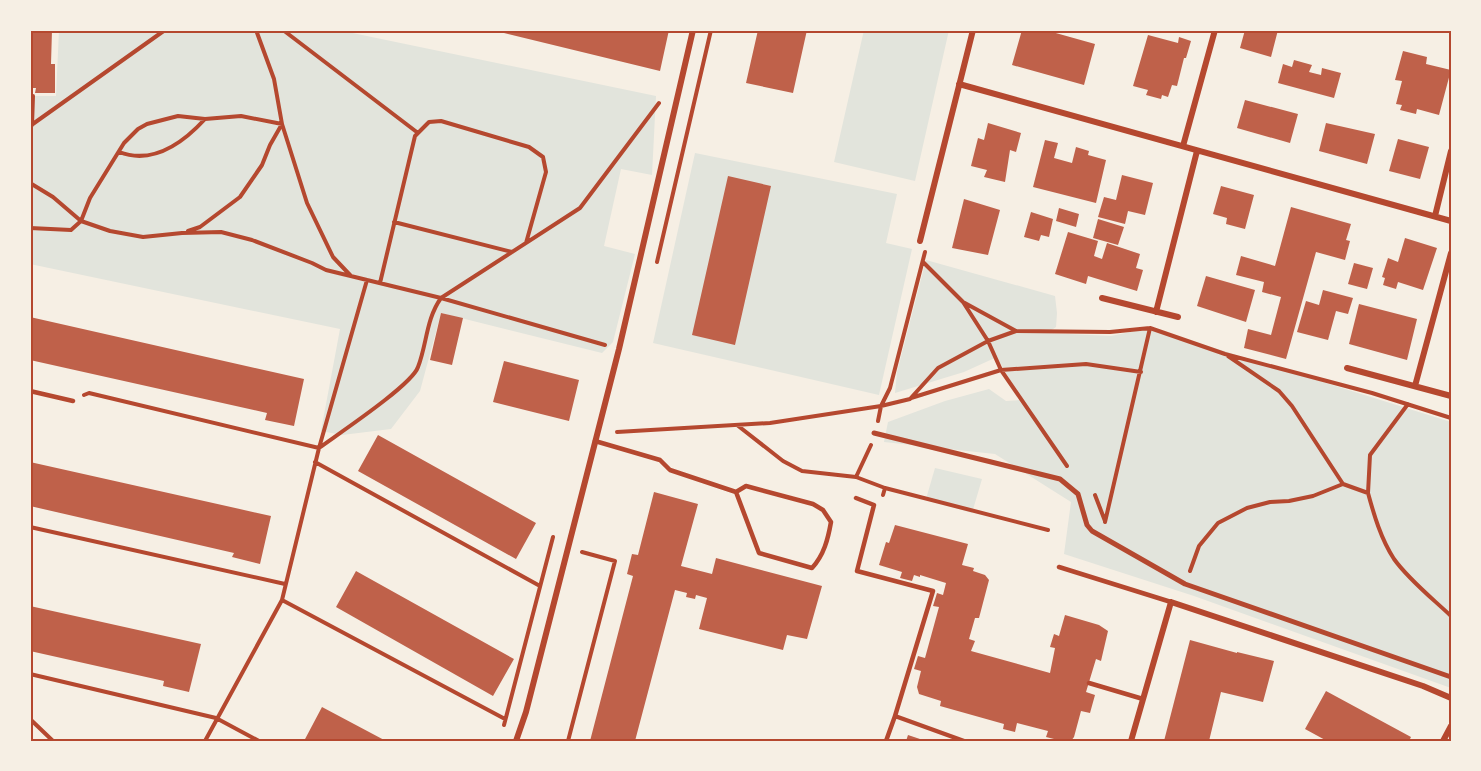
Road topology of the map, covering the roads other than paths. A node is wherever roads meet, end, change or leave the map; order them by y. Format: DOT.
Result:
graph roads {
  1 [pos="693,30"];
  2 [pos="973,30"];
  3 [pos="1215,30"];
  4 [pos="959,84"];
  5 [pos="1183,146"];
  6 [pos="1197,150"];
  7 [pos="1451,151"];
  8 [pos="1435,216"];
  9 [pos="1451,221"];
  10 [pos="920,241"];
  11 [pos="1451,253"];
  12 [pos="1102,298"];
  13 [pos="1156,312"];
  14 [pos="1178,317"];
  15 [pos="1347,368"];
  16 [pos="1415,386"];
  17 [pos="30,391"];
  18 [pos="1451,396"];
  19 [pos="73,401"];
  20 [pos="874,433"];
  21 [pos="595,441"];
  22 [pos="736,492"];
  23 [pos="856,498"];
  24 [pos="1059,567"];
  25 [pos="1171,602"];
  26 [pos="1451,677"];
  27 [pos="1089,683"];
  28 [pos="1451,698"];
  29 [pos="1143,699"];
  30 [pos="895,716"];
  31 [pos="1451,726"];
  32 [pos="516,741"];
  33 [pos="886,741"];
  34 [pos="964,741"];
  35 [pos="1131,741"];
  36 [pos="1443,741"];
  1 -- 21 [label="street"];
  2 -- 4 [label="street"];
  3 -- 5 [label="street"];
  4 -- 5 [label="street"];
  4 -- 10 [label="street"];
  5 -- 6 [label="street"];
  6 -- 8 [label="street"];
  6 -- 13 [label="street"];
  7 -- 8 [label="street"];
  8 -- 9 [label="street"];
  11 -- 16 [label="street"];
  12 -- 13 [label="street"];
  13 -- 14 [label="street"];
  15 -- 16 [label="street"];
  16 -- 18 [label="street"];
  17 -- 19 [label="lane"];
  20 -- 26 [label="street"];
  21 -- 22 [label="lane"];
  21 -- 32 [label="street"];
  22 -- 22 [label="lane"];
  23 -- 30 [label="lane"];
  24 -- 25 [label="lane"];
  25 -- 28 [label="street"];
  25 -- 29 [label="street"];
  27 -- 29 [label="lane"];
  29 -- 35 [label="street"];
  30 -- 33 [label="lane"];
  30 -- 34 [label="lane"];
  31 -- 36 [label="street"];
}
